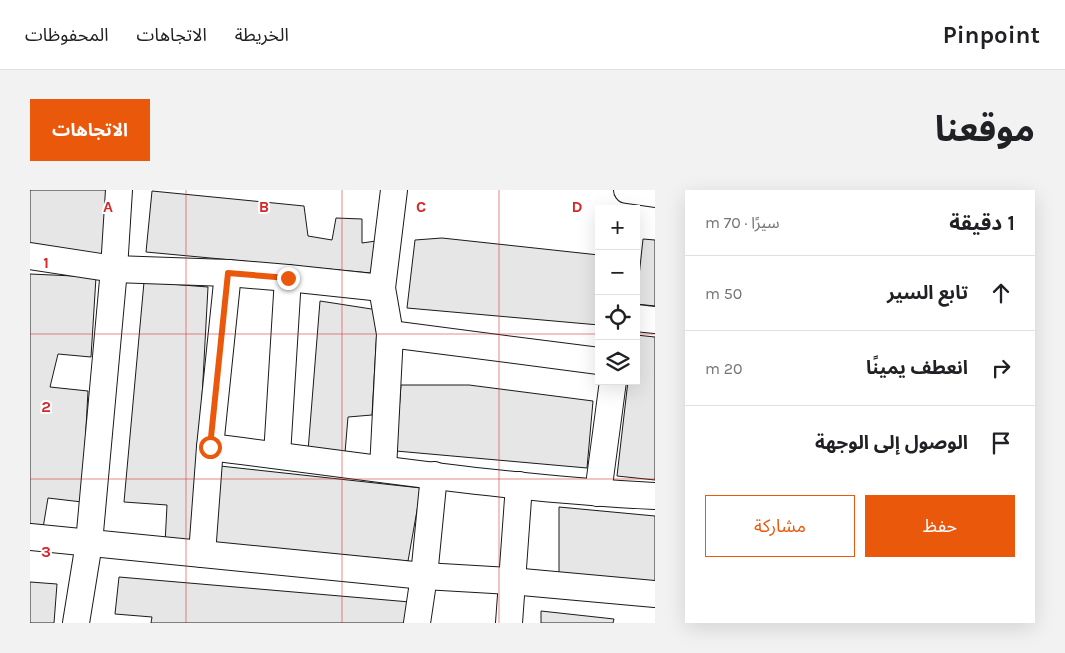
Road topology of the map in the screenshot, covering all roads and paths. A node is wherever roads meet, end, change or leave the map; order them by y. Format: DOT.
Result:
graph roads {
  1 [pos="119,190"];
  2 [pos="394,190"];
  3 [pos="626,190"];
  4 [pos="655,194"];
  5 [pos="624,205"];
  6 [pos="30,256"];
  7 [pos="114,270"];
  8 [pos="228,273"];
  9 [pos="288,278"];
  10 [pos="382,288"];
  11 [pos="640,318"];
  12 [pos="655,320"];
  13 [pos="390,334"];
  14 [pos="595,360"];
  15 [pos="612,385"];
  16 [pos="210,447"];
  17 [pos="277,455"];
  18 [pos="383,469"];
  19 [pos="434,475"];
  20 [pos="518,485"];
  21 [pos="598,493"];
  22 [pos="655,496"];
  23 [pos="30,537"];
  24 [pos="89,542"];
  25 [pos="202,554"];
  26 [pos="424,576"];
  27 [pos="511,581"];
  28 [pos="655,594"];
  29 [pos="76,623"];
  30 [pos="417,623"];
  31 [pos="509,623"];
  1 -- 7 [label="street"];
  2 -- 10 [label="street"];
  3 -- 4 [label="street"];
  3 -- 5 [label="street"];
  6 -- 7 [label="street"];
  7 -- 8 [label="street"];
  7 -- 24 [label="street"];
  8 -- 9 [label="street"];
  8 -- 16 [label="street"];
  9 -- 10 [label="street"];
  9 -- 17 [label="street"];
  10 -- 13 [label="street"];
  11 -- 12 [label="street"];
  13 -- 14 [label="street"];
  13 -- 18 [label="street"];
  15 -- 21 [label="street"];
  16 -- 17 [label="street"];
  16 -- 25 [label="street"];
  17 -- 18 [label="street"];
  18 -- 19 [label="street"];
  19 -- 20 [label="street"];
  19 -- 26 [label="street"];
  20 -- 21 [label="street"];
  20 -- 27 [label="street"];
  21 -- 22 [label="street"];
  23 -- 24 [label="street"];
  24 -- 25 [label="street"];
  24 -- 29 [label="street"];
  25 -- 26 [label="street"];
  26 -- 27 [label="street"];
  26 -- 30 [label="street"];
  27 -- 28 [label="street"];
  27 -- 31 [label="street"];
}
